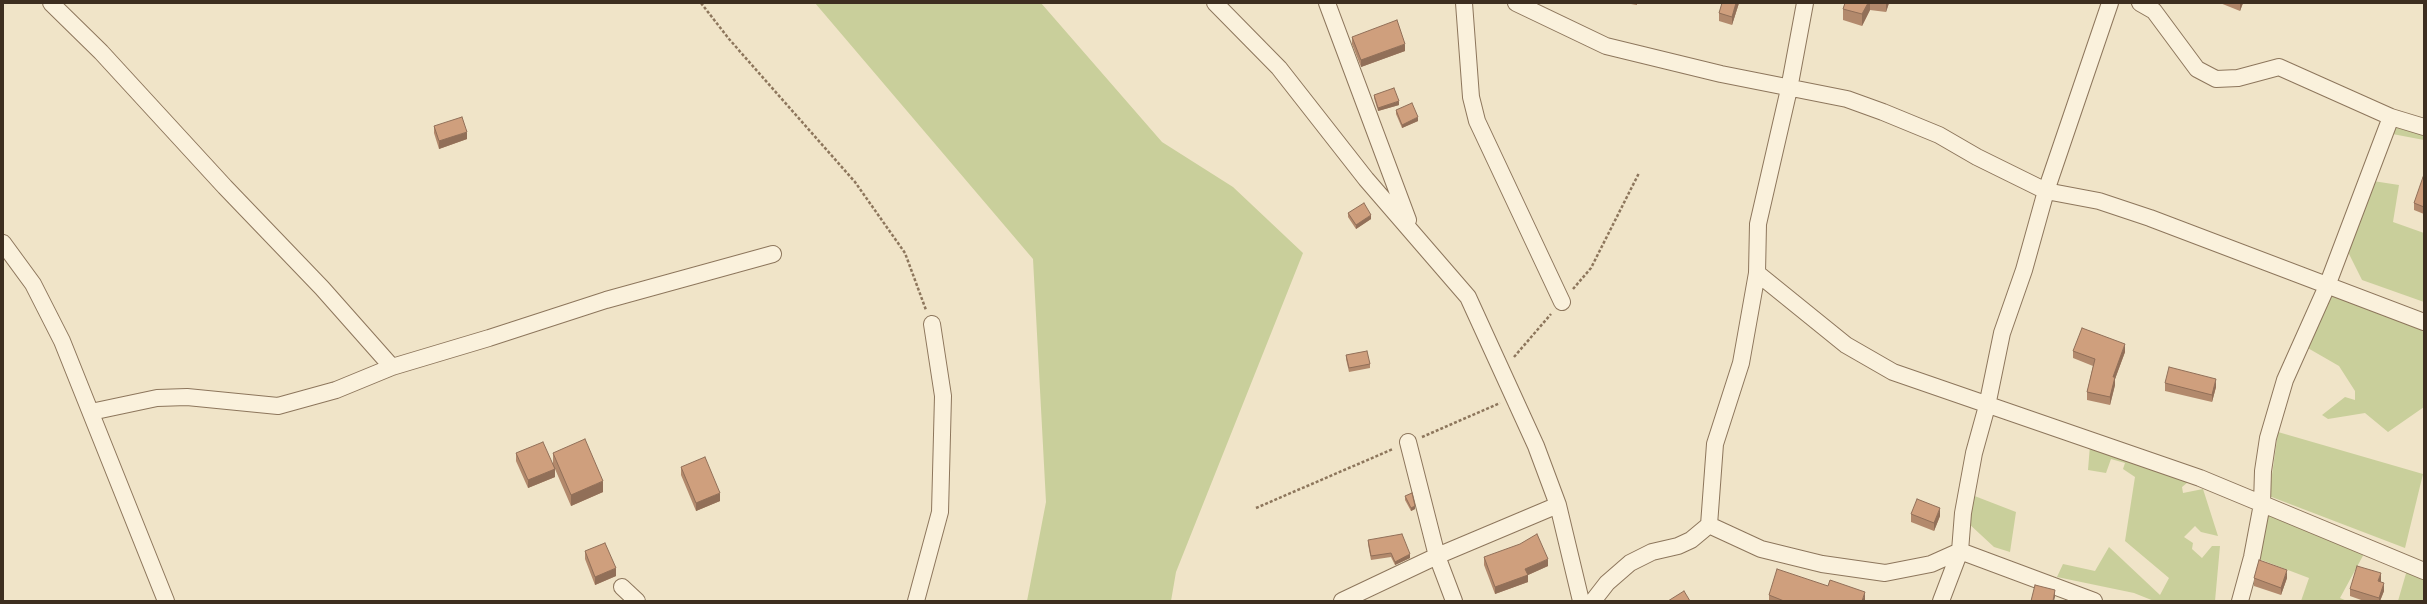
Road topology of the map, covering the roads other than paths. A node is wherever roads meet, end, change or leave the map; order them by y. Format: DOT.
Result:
graph roads {
  1 [pos="51,3"];
  2 [pos="1215,3"];
  3 [pos="1327,3"];
  4 [pos="1464,3"];
  5 [pos="1516,3"];
  6 [pos="1805,3"];
  7 [pos="2110,3"];
  8 [pos="2140,3"];
  9 [pos="1789,89"];
  10 [pos="2391,117"];
  11 [pos="2424,127"];
  12 [pos="2046,191"];
  13 [pos="1411,229"];
  14 [pos="3,243"];
  15 [pos="773,254"];
  16 [pos="1757,273"];
  17 [pos="2327,286"];
  18 [pos="1562,302"];
  19 [pos="2424,322"];
  20 [pos="932,324"];
  21 [pos="392,367"];
  22 [pos="1987,406"];
  23 [pos="91,412"];
  24 [pos="1408,442"];
  25 [pos="2262,504"];
  26 [pos="1558,505"];
  27 [pos="1709,525"];
  28 [pos="1960,551"];
  29 [pos="1437,556"];
  30 [pos="2424,571"];
  31 [pos="622,587"];
  32 [pos="166,601"];
  33 [pos="637,601"];
  34 [pos="916,601"];
  35 [pos="1342,601"];
  36 [pos="1454,601"];
  37 [pos="1581,601"];
  38 [pos="1593,601"];
  39 [pos="1941,601"];
  40 [pos="2094,601"];
  41 [pos="2240,601"];
  1 -- 21 [label="street"];
  2 -- 13 [label="street"];
  3 -- 13 [label="street"];
  4 -- 18 [label="street"];
  5 -- 9 [label="street"];
  6 -- 9 [label="street"];
  7 -- 12 [label="street"];
  8 -- 10 [label="street"];
  9 -- 12 [label="street"];
  9 -- 16 [label="street"];
  10 -- 11 [label="street"];
  10 -- 17 [label="street"];
  12 -- 17 [label="street"];
  12 -- 22 [label="street"];
  13 -- 26 [label="street"];
  14 -- 23 [label="street"];
  15 -- 21 [label="street"];
  16 -- 22 [label="street"];
  16 -- 27 [label="street"];
  17 -- 19 [label="street"];
  17 -- 25 [label="street"];
  20 -- 34 [label="street"];
  21 -- 23 [label="street"];
  22 -- 25 [label="street"];
  22 -- 28 [label="street"];
  23 -- 32 [label="street"];
  24 -- 29 [label="street"];
  25 -- 30 [label="street"];
  25 -- 41 [label="street"];
  26 -- 29 [label="street"];
  26 -- 37 [label="street"];
  27 -- 28 [label="street"];
  27 -- 38 [label="street"];
  28 -- 39 [label="street"];
  28 -- 40 [label="street"];
  29 -- 35 [label="street"];
  29 -- 36 [label="street"];
  31 -- 33 [label="street"];
}
